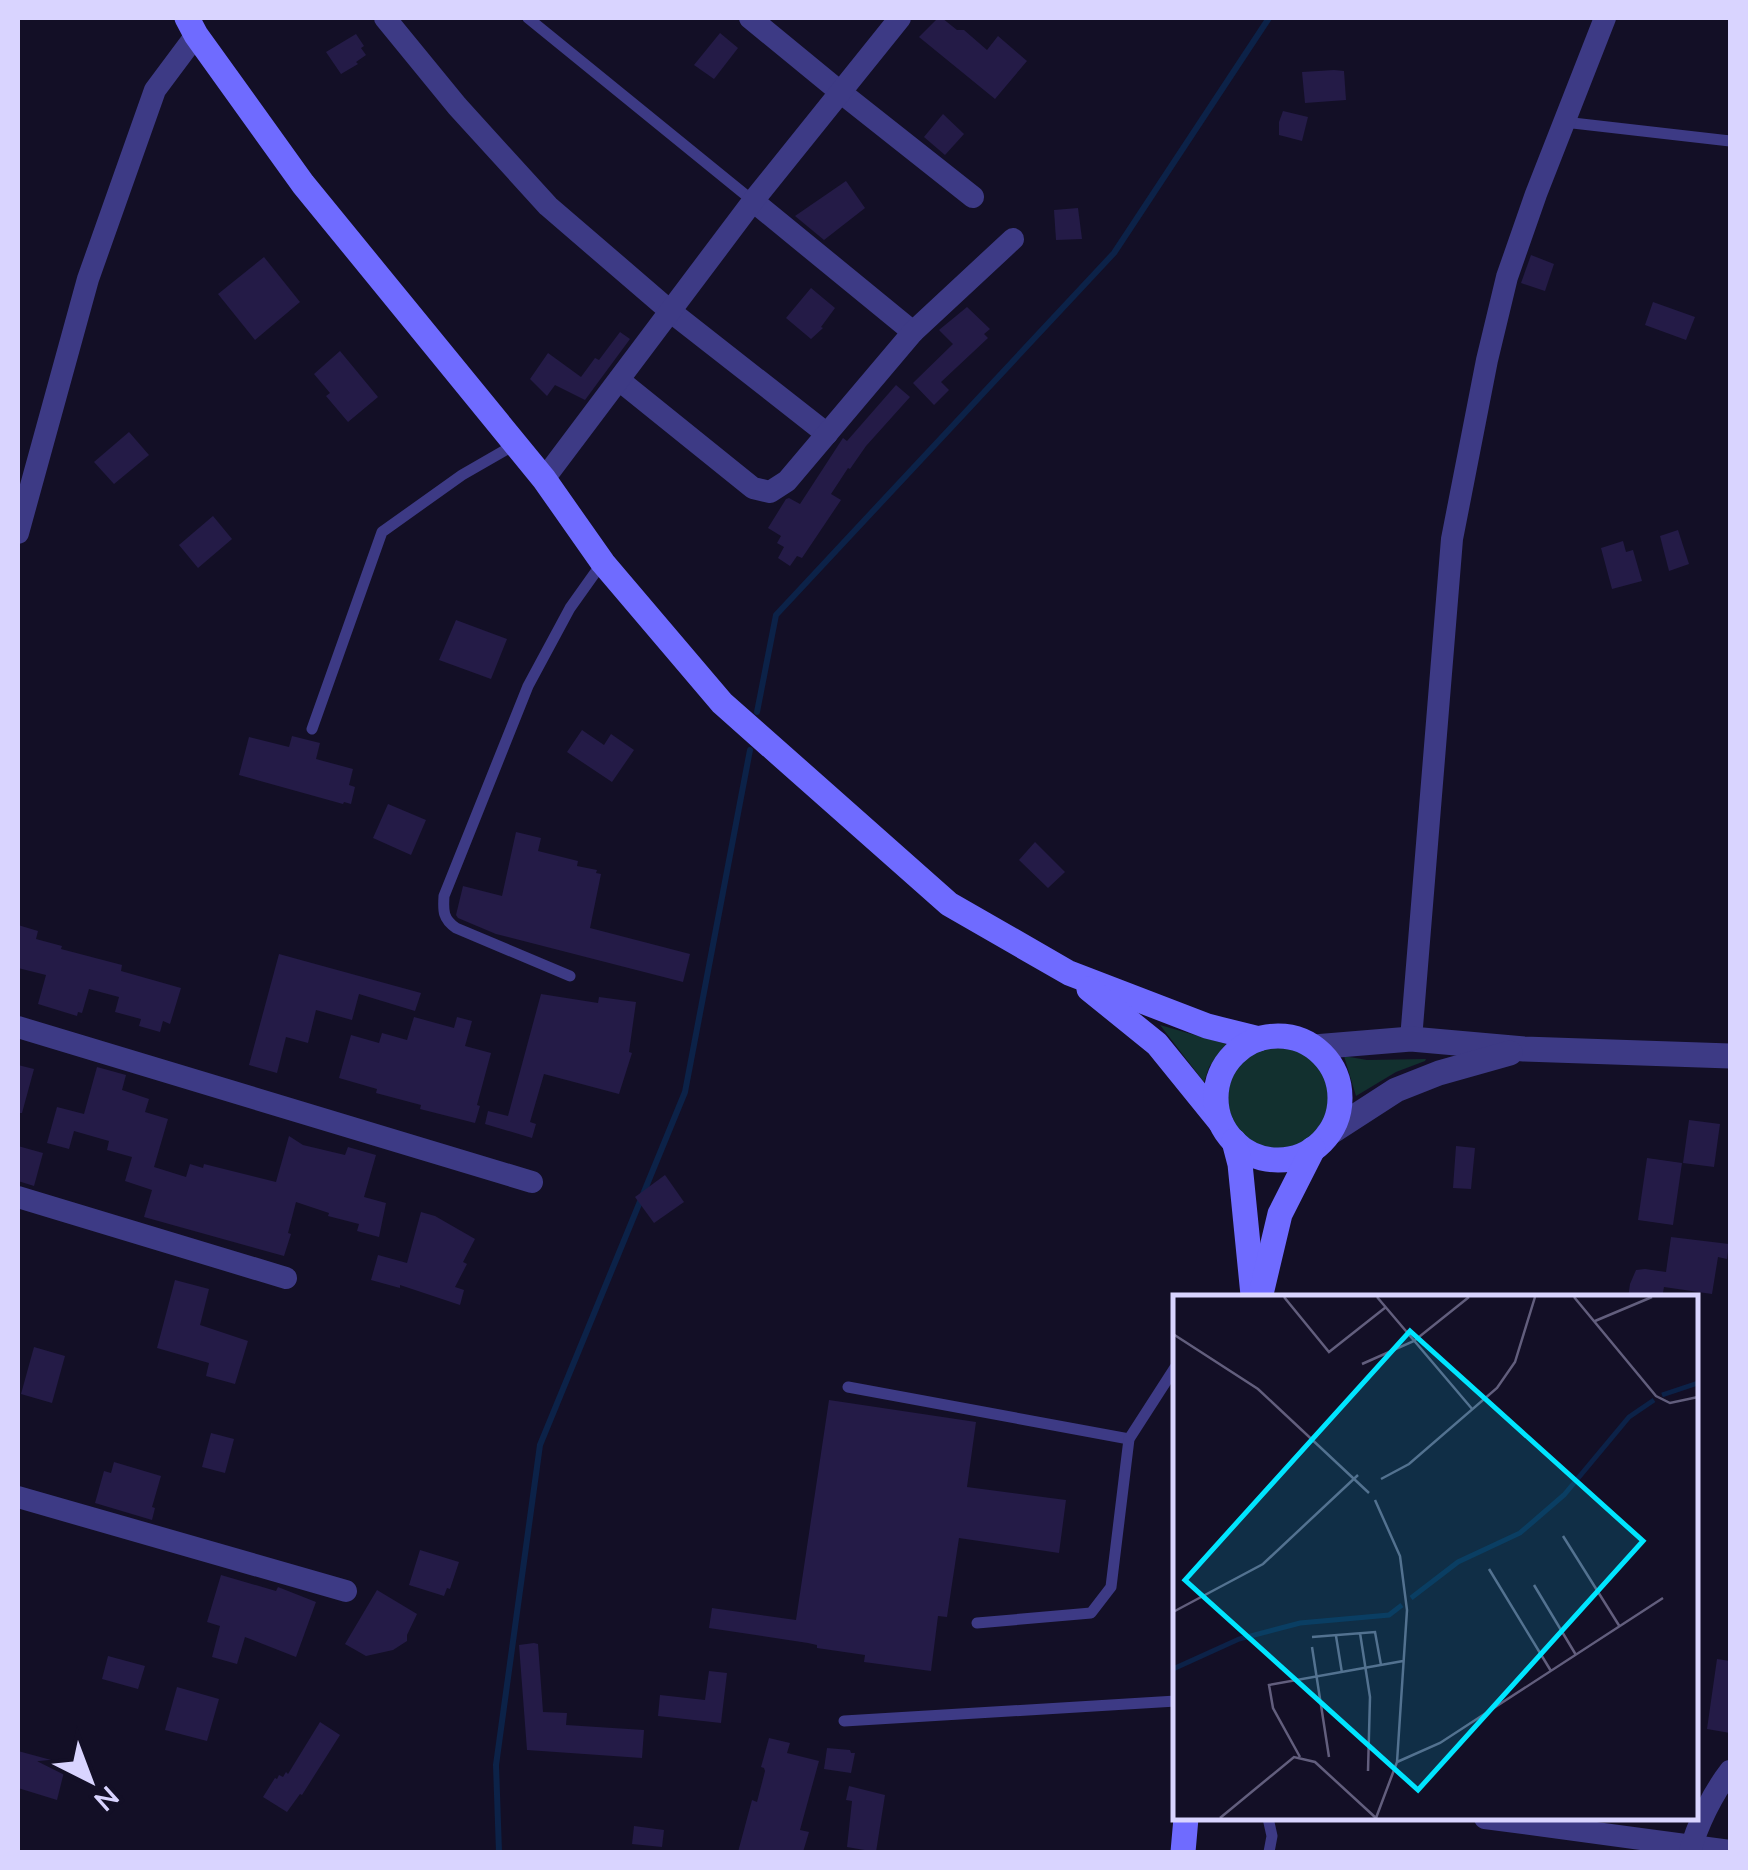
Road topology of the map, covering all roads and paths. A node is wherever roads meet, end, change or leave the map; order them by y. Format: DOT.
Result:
graph roads {
  1 [pos="384,18"];
  2 [pos="528,18"];
  3 [pos="750,18"];
  4 [pos="900,18"];
  5 [pos="1605,18"];
  6 [pos="191,26"];
  7 [pos="839,92"];
  8 [pos="1564,122"];
  9 [pos="1730,142"];
  10 [pos="972,196"];
  11 [pos="753,201"];
  12 [pos="1013,240"];
  13 [pos="670,311"];
  14 [pos="914,332"];
  15 [pos="619,380"];
  16 [pos="827,434"];
  17 [pos="514,444"];
  18 [pos="544,479"];
  19 [pos="18,533"];
  20 [pos="603,562"];
  21 [pos="312,730"];
  22 [pos="1070,973"];
  23 [pos="570,976"];
  24 [pos="18,1027"];
  25 [pos="1259,1039"];
  26 [pos="1412,1039"];
  27 [pos="1314,1047"];
  28 [pos="1524,1049"];
  29 [pos="1730,1056"];
  30 [pos="1423,1079"];
  31 [pos="1228,1133"];
  32 [pos="1320,1142"];
  33 [pos="532,1182"];
  34 [pos="18,1197"];
  35 [pos="286,1278"];
  36 [pos="1257,1295"];
  37 [pos="1258,1295"];
  38 [pos="1173,1371"];
  39 [pos="848,1387"];
  40 [pos="1130,1440"];
  41 [pos="18,1496"];
  42 [pos="346,1591"];
  43 [pos="977,1623"];
  44 [pos="1173,1701"];
  45 [pos="844,1721"];
  46 [pos="1730,1771"];
  47 [pos="1186,1820"];
  48 [pos="1268,1820"];
  49 [pos="1498,1820"];
  50 [pos="1691,1849"];
  51 [pos="1730,1851"];
  52 [pos="1183,1852"];
  53 [pos="1269,1852"];
  1 -- 13 [label="street"];
  2 -- 11 [label="lane"];
  3 -- 7 [label="street"];
  4 -- 7 [label="street"];
  5 -- 8 [label="street"];
  6 -- 17 [label="main road"];
  6 -- 19 [label="street"];
  7 -- 10 [label="street"];
  7 -- 11 [label="street"];
  8 -- 9 [label="lane"];
  8 -- 26 [label="street"];
  11 -- 13 [label="street"];
  11 -- 14 [label="street"];
  12 -- 14 [label="street"];
  13 -- 15 [label="street"];
  13 -- 16 [label="street"];
  14 -- 16 [label="street"];
  15 -- 16 [label="street"];
  15 -- 18 [label="street"];
  17 -- 18 [label="main road"];
  17 -- 21 [label="lane"];
  18 -- 20 [label="main road"];
  20 -- 22 [label="main road"];
  20 -- 23 [label="lane"];
  22 -- 25 [label="main road"];
  22 -- 31 [label="main road"];
  24 -- 33 [label="street"];
  25 -- 27 [label="main road"];
  25 -- 31 [label="main road"];
  26 -- 27 [label="street"];
  26 -- 28 [label="street"];
  26 -- 30 [label="street"];
  27 -- 32 [label="main road"];
  28 -- 29 [label="street"];
  28 -- 30 [label="street"];
  30 -- 32 [label="street"];
  31 -- 32 [label="main road"];
  31 -- 36 [label="main road"];
  32 -- 37 [label="main road"];
  34 -- 35 [label="street"];
  38 -- 40 [label="lane"];
  39 -- 40 [label="lane"];
  40 -- 43 [label="lane"];
  41 -- 42 [label="street"];
  44 -- 45 [label="lane"];
  46 -- 50 [label="street"];
  47 -- 52 [label="main road"];
  48 -- 53 [label="lane"];
  49 -- 50 [label="street"];
  50 -- 51 [label="street"];
}
